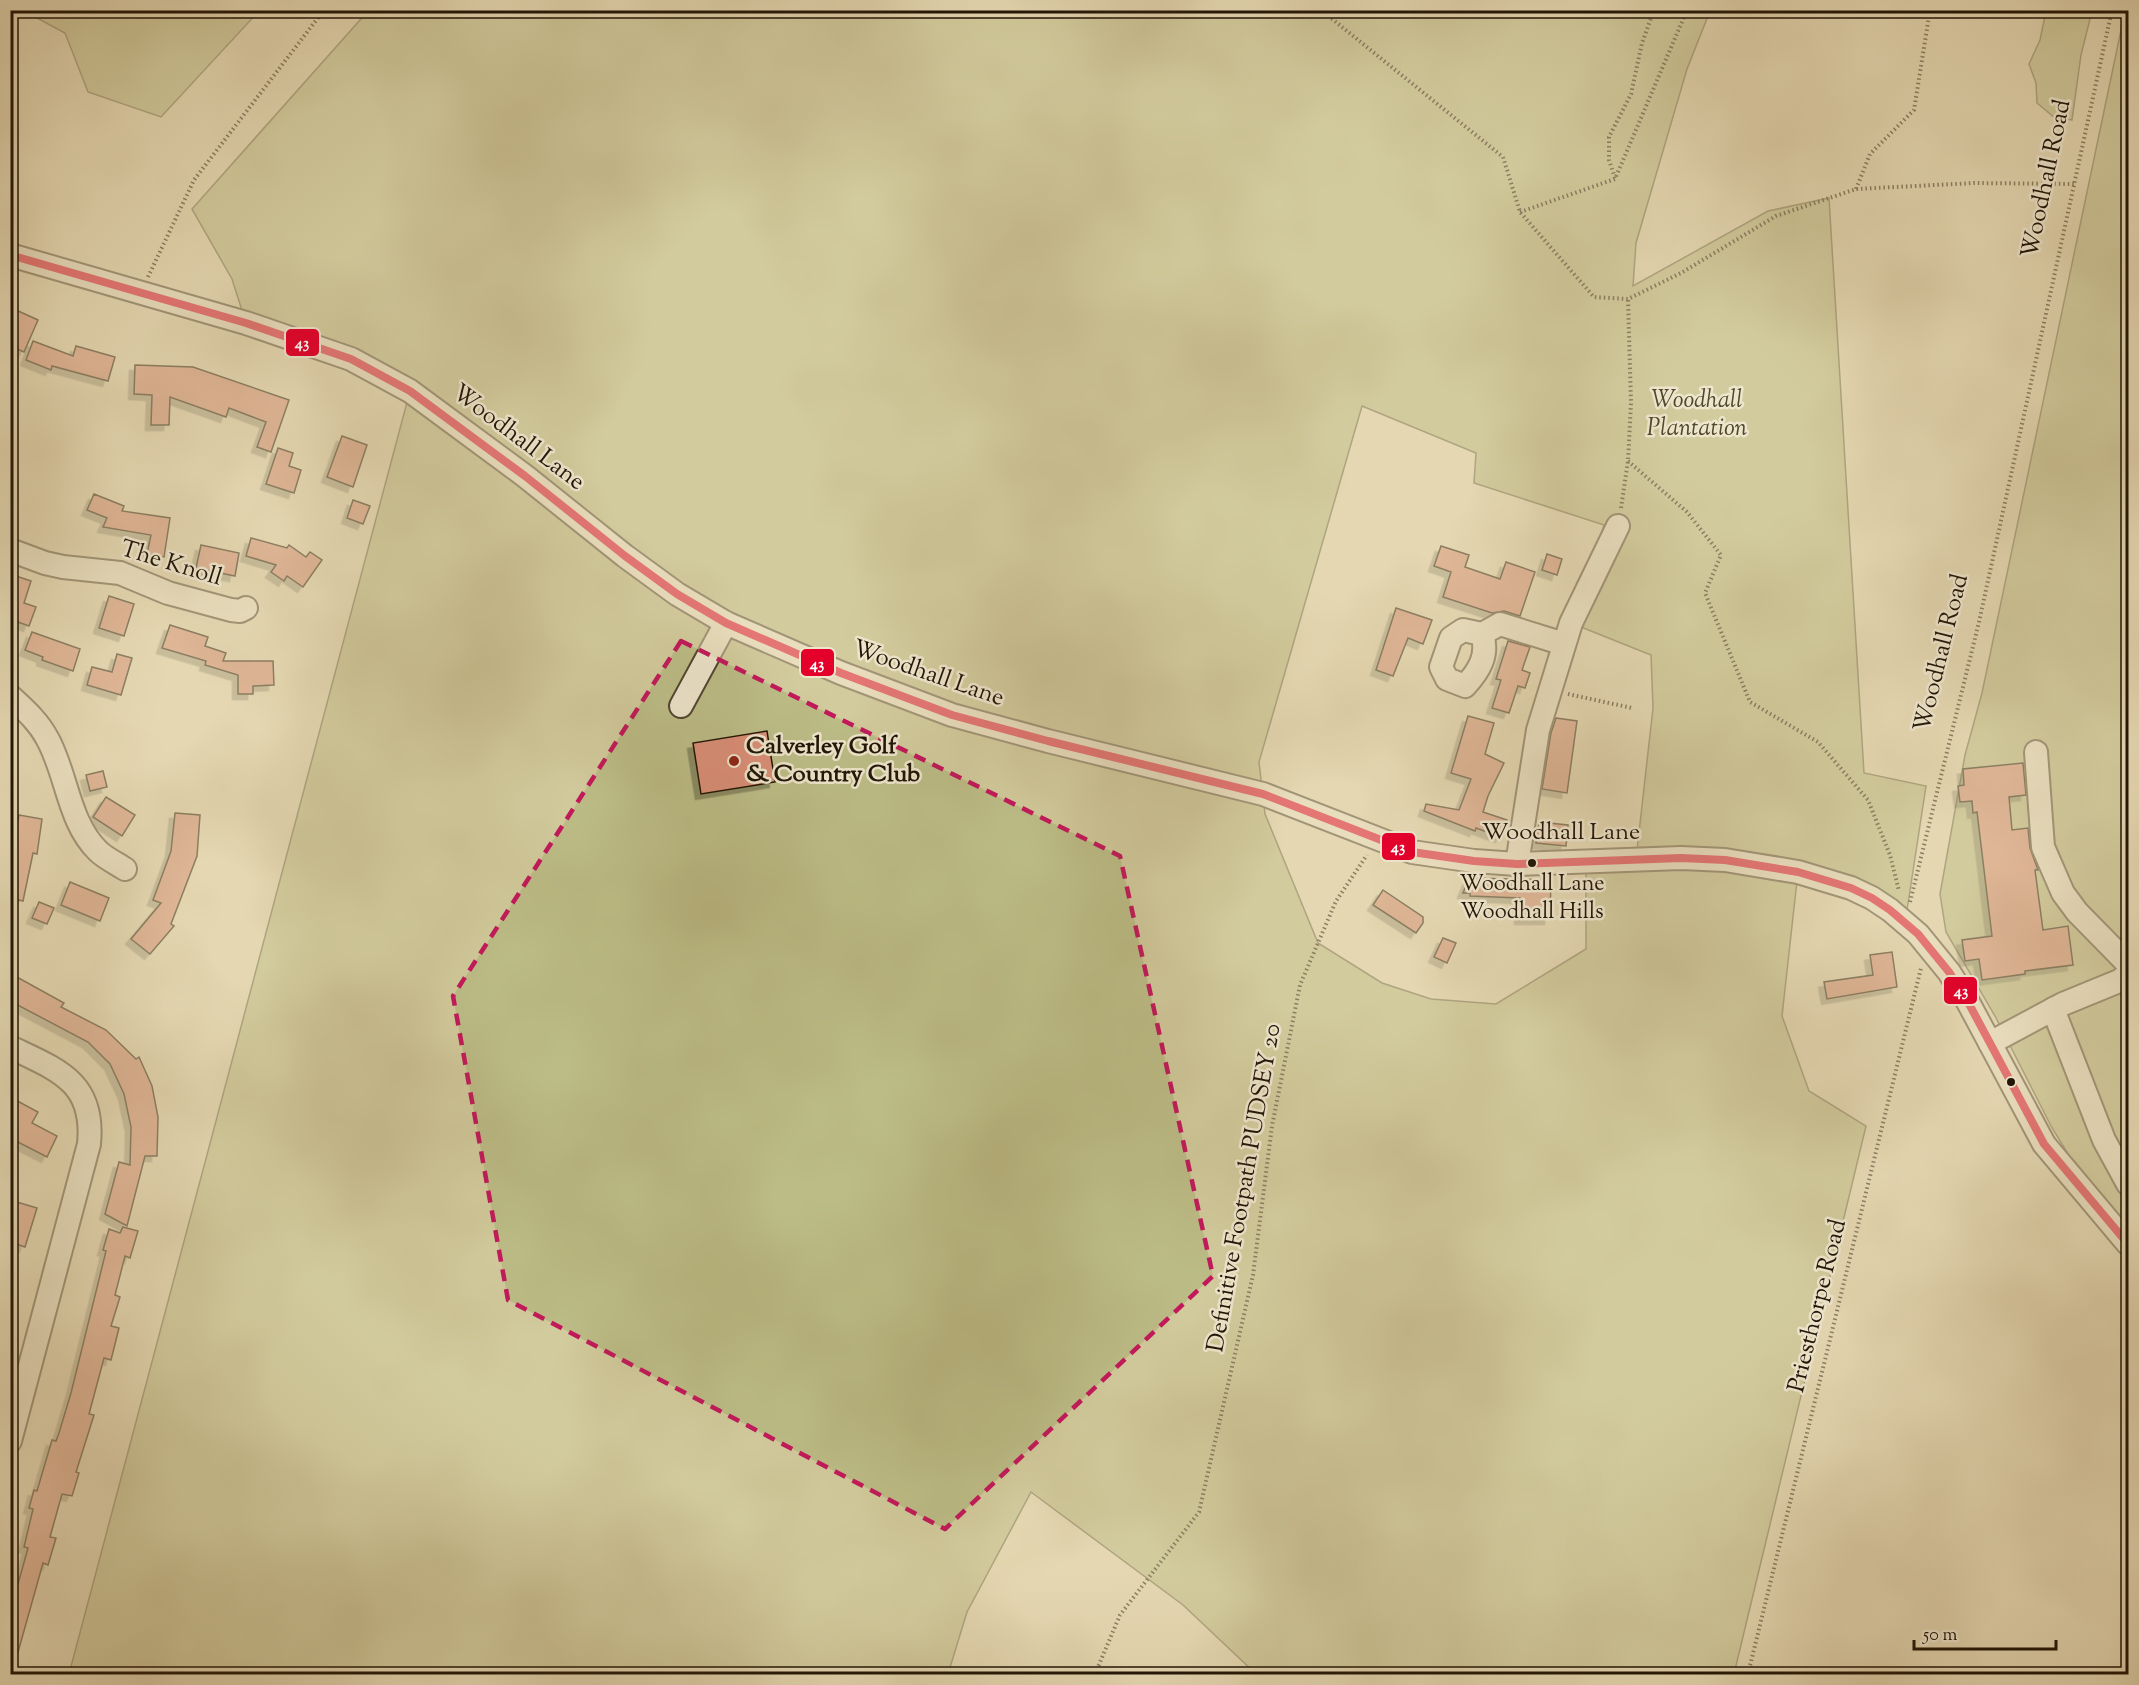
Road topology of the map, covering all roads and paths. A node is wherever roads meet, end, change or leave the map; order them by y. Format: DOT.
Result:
graph roads {
  1 [pos="324,10"];
  2 [pos="1321,10"];
  3 [pos="1654,10"];
  4 [pos="1687,10"];
  5 [pos="1930,10"];
  6 [pos="2112,10"];
  7 [pos="1615,179"];
  8 [pos="2074,184"];
  9 [pos="1856,189"];
  10 [pos="1520,212"];
  11 [pos="10,255"];
  12 [pos="141,293"];
  13 [pos="1628,300"];
  14 [pos="1628,460"];
  15 [pos="1618,526"];
  16 [pos="10,550"];
  17 [pos="246,608"];
  18 [pos="726,623"];
  19 [pos="1482,634"];
  20 [pos="1564,644"];
  21 [pos="1550,690"];
  22 [pos="10,696"];
  23 [pos="681,706"];
  24 [pos="1632,708"];
  25 [pos="2036,752"];
  26 [pos="1378,838"];
  27 [pos="1517,864"];
  28 [pos="124,869"];
  29 [pos="1911,897"];
  30 [pos="1905,923"];
  31 [pos="1929,948"];
  32 [pos="2128,964"];
  33 [pos="2128,970"];
  34 [pos="2053,1010"];
  35 [pos="1990,1043"];
  36 [pos="10,1047"];
  37 [pos="2128,1184"];
  38 [pos="2128,1244"];
  39 [pos="10,1441"];
  40 [pos="1095,1674"];
  41 [pos="1748,1674"];
  1 -- 12 [label="path"];
  2 -- 10 [label="path"];
  3 -- 7 [label="path"];
  4 -- 7 [label="path"];
  5 -- 9 [label="path"];
  6 -- 8 [label="path, Woodhall Road"];
  7 -- 10 [label="path"];
  8 -- 9 [label="path"];
  8 -- 29 [label="path, Woodhall Road"];
  9 -- 13 [label="path"];
  10 -- 13 [label="path"];
  11 -- 12 [label="street, Woodhall Lane"];
  12 -- 18 [label="street, Woodhall Lane"];
  13 -- 14 [label="path"];
  14 -- 15 [label="path"];
  14 -- 29 [label="path"];
  15 -- 20 [label="street"];
  16 -- 17 [label="street, The Knoll"];
  18 -- 23 [label="street"];
  18 -- 26 [label="street, Woodhall Lane"];
  19 -- 20 [label="street"];
  20 -- 21 [label="street"];
  21 -- 24 [label="path"];
  21 -- 27 [label="street"];
  22 -- 28 [label="street"];
  25 -- 32 [label="street"];
  26 -- 27 [label="street, Woodhall Lane"];
  26 -- 40 [label="path, Definitive Footpath PUDSEY 20"];
  27 -- 30 [label="street, Woodhall Lane"];
  29 -- 30 [label="path, Woodhall Road"];
  30 -- 31 [label="street"];
  31 -- 35 [label="street"];
  31 -- 41 [label="path, Priesthorpe Road"];
  33 -- 34 [label="street"];
  34 -- 35 [label="street"];
  34 -- 37 [label="street"];
  35 -- 38 [label="street"];
  36 -- 39 [label="street"];
}
